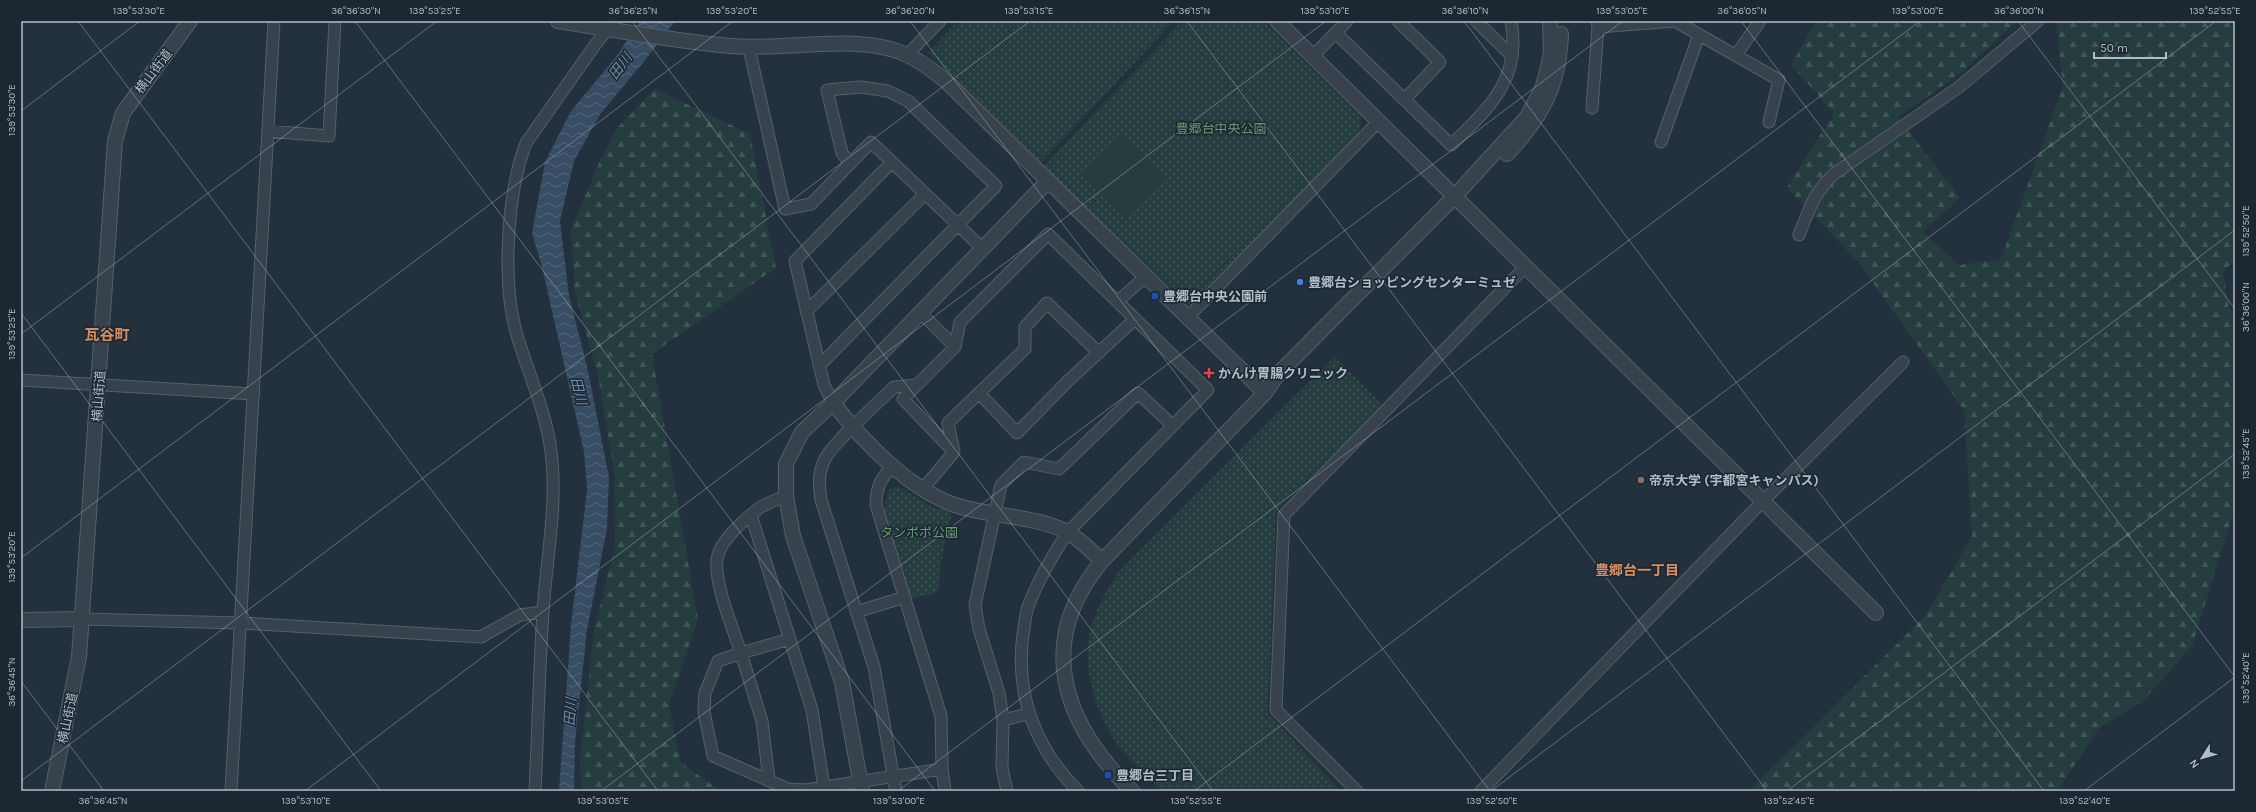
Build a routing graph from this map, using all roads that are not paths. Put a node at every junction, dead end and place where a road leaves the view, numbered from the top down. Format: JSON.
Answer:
{"nodes":[{"id":1,"x":190,"y":21,"type":"edge"},
{"id":2,"x":274,"y":21,"type":"edge"},
{"id":3,"x":335,"y":21,"type":"edge"},
{"id":4,"x":558,"y":21,"type":"edge"},
{"id":5,"x":940,"y":21,"type":"edge"},
{"id":6,"x":1277,"y":21,"type":"edge"},
{"id":7,"x":1347,"y":21,"type":"edge"},
{"id":8,"x":1398,"y":21,"type":"edge"},
{"id":9,"x":1476,"y":21,"type":"edge"},
{"id":10,"x":1511,"y":21,"type":"edge"},
{"id":11,"x":1550,"y":21,"type":"edge"},
{"id":12,"x":1560,"y":21,"type":"edge"},
{"id":13,"x":1760,"y":21,"type":"edge"},
{"id":14,"x":2038,"y":21,"type":"edge"},
{"id":15,"x":1652,"y":22,"type":"edge"},
{"id":16,"x":1598,"y":24,"type":"edge"},
{"id":17,"x":611,"y":27,"type":"edge"},
{"id":18,"x":1336,"y":33,"type":"junction"},
{"id":19,"x":1699,"y":35,"type":"junction"},
{"id":20,"x":749,"y":48,"type":"junction"},
{"id":21,"x":907,"y":55,"type":"junction"},
{"id":22,"x":1736,"y":55,"type":"junction"},
{"id":23,"x":1313,"y":56,"type":"junction"},
{"id":24,"x":1512,"y":56,"type":"junction"},
{"id":25,"x":1405,"y":99,"type":"junction"},
{"id":26,"x":1592,"y":108,"type":"dead end"},
{"id":27,"x":1379,"y":121,"type":"junction"},
{"id":28,"x":1769,"y":122,"type":"dead end"},
{"id":29,"x":268,"y":131,"type":"junction"},
{"id":30,"x":1661,"y":142,"type":"dead end"},
{"id":31,"x":892,"y":162,"type":"junction"},
{"id":32,"x":850,"y":163,"type":"junction"},
{"id":33,"x":1047,"y":182,"type":"junction"},
{"id":34,"x":925,"y":194,"type":"junction"},
{"id":35,"x":1458,"y":199,"type":"junction"},
{"id":36,"x":959,"y":225,"type":"junction"},
{"id":37,"x":1799,"y":235,"type":"dead end"},
{"id":38,"x":982,"y":248,"type":"junction"},
{"id":39,"x":1526,"y":266,"type":"junction"},
{"id":40,"x":1145,"y":277,"type":"junction"},
{"id":41,"x":1118,"y":301,"type":"junction"},
{"id":42,"x":806,"y":312,"type":"junction"},
{"id":43,"x":920,"y":312,"type":"junction"},
{"id":44,"x":1187,"y":318,"type":"junction"},
{"id":45,"x":1135,"y":319,"type":"junction"},
{"id":46,"x":955,"y":347,"type":"junction"},
{"id":47,"x":1099,"y":353,"type":"junction"},
{"id":48,"x":1903,"y":362,"type":"dead end"},
{"id":49,"x":819,"y":366,"type":"junction"},
{"id":50,"x":21,"y":380,"type":"edge"},
{"id":51,"x":917,"y":385,"type":"junction"},
{"id":52,"x":98,"y":386,"type":"junction"},
{"id":53,"x":978,"y":393,"type":"junction"},
{"id":54,"x":1265,"y":393,"type":"junction"},
{"id":55,"x":254,"y":394,"type":"junction"},
{"id":56,"x":833,"y":403,"type":"junction"},
{"id":57,"x":1172,"y":425,"type":"junction"},
{"id":58,"x":854,"y":427,"type":"junction"},
{"id":59,"x":954,"y":452,"type":"junction"},
{"id":60,"x":892,"y":466,"type":"junction"},
{"id":61,"x":922,"y":490,"type":"junction"},
{"id":62,"x":786,"y":496,"type":"junction"},
{"id":63,"x":1762,"y":501,"type":"junction"},
{"id":64,"x":751,"y":515,"type":"junction"},
{"id":65,"x":995,"y":515,"type":"junction"},
{"id":66,"x":1068,"y":532,"type":"junction"},
{"id":67,"x":1102,"y":561,"type":"junction"},
{"id":68,"x":905,"y":597,"type":"junction"},
{"id":69,"x":543,"y":612,"type":"junction"},
{"id":70,"x":856,"y":612,"type":"junction"},
{"id":71,"x":1876,"y":613,"type":"dead end"},
{"id":72,"x":82,"y":619,"type":"junction"},
{"id":73,"x":21,"y":620,"type":"edge"},
{"id":74,"x":241,"y":623,"type":"junction"},
{"id":75,"x":790,"y":639,"type":"junction"},
{"id":76,"x":741,"y":653,"type":"junction"},
{"id":77,"x":1028,"y":714,"type":"junction"},
{"id":78,"x":1002,"y":720,"type":"junction"},
{"id":79,"x":942,"y":769,"type":"junction"},
{"id":80,"x":894,"y":776,"type":"junction"},
{"id":81,"x":769,"y":780,"type":"junction"},
{"id":82,"x":861,"y":786,"type":"edge"},
{"id":83,"x":824,"y":787,"type":"junction"},
{"id":84,"x":52,"y":791,"type":"edge"},
{"id":85,"x":231,"y":791,"type":"edge"},
{"id":86,"x":536,"y":791,"type":"edge"},
{"id":87,"x":896,"y":791,"type":"edge"},
{"id":88,"x":945,"y":791,"type":"edge"},
{"id":89,"x":1007,"y":791,"type":"edge"},
{"id":90,"x":1078,"y":791,"type":"edge"},
{"id":91,"x":1132,"y":791,"type":"edge"},
{"id":92,"x":1357,"y":791,"type":"edge"},
{"id":93,"x":1481,"y":791,"type":"edge"}],
"edges":[{"from":1,"to":52,"type":"street","name":"横山街道"},
{"from":2,"to":29,"type":"street"},
{"from":3,"to":29,"type":"street"},
{"from":4,"to":17,"type":"street"},
{"from":5,"to":21,"type":"street"},
{"from":6,"to":23,"type":"street"},
{"from":7,"to":18,"type":"street"},
{"from":8,"to":25,"type":"street"},
{"from":9,"to":24,"type":"street"},
{"from":10,"to":24,"type":"street"},
{"from":11,"to":35,"type":"street"},
{"from":12,"to":35,"type":"street"},
{"from":13,"to":22,"type":"street"},
{"from":14,"to":37,"type":"street"},
{"from":15,"to":16,"type":"street"},
{"from":15,"to":19,"type":"street"},
{"from":16,"to":26,"type":"street"},
{"from":17,"to":20,"type":"street"},
{"from":17,"to":69,"type":"street"},
{"from":18,"to":23,"type":"street"},
{"from":18,"to":25,"type":"street"},
{"from":19,"to":22,"type":"street"},
{"from":19,"to":30,"type":"street"},
{"from":20,"to":21,"type":"street"},
{"from":20,"to":32,"type":"street"},
{"from":21,"to":33,"type":"street"},
{"from":22,"to":28,"type":"street"},
{"from":23,"to":27,"type":"street"},
{"from":24,"to":25,"type":"street"},
{"from":27,"to":35,"type":"street"},
{"from":27,"to":44,"type":"street"},
{"from":29,"to":55,"type":"street"},
{"from":31,"to":32,"type":"street"},
{"from":31,"to":34,"type":"street"},
{"from":31,"to":42,"type":"street"},
{"from":32,"to":36,"type":"street"},
{"from":33,"to":38,"type":"street"},
{"from":33,"to":40,"type":"street"},
{"from":34,"to":36,"type":"street"},
{"from":34,"to":42,"type":"street"},
{"from":35,"to":39,"type":"street"},
{"from":35,"to":54,"type":"street"},
{"from":36,"to":38,"type":"street"},
{"from":36,"to":49,"type":"street"},
{"from":38,"to":43,"type":"street"},
{"from":39,"to":63,"type":"street"},
{"from":39,"to":92,"type":"street"},
{"from":40,"to":41,"type":"street"},
{"from":40,"to":44,"type":"street"},
{"from":41,"to":45,"type":"street"},
{"from":41,"to":46,"type":"street"},
{"from":42,"to":49,"type":"street"},
{"from":43,"to":46,"type":"street"},
{"from":43,"to":56,"type":"street"},
{"from":44,"to":54,"type":"street"},
{"from":45,"to":47,"type":"street"},
{"from":45,"to":57,"type":"street"},
{"from":46,"to":51,"type":"street"},
{"from":47,"to":53,"type":"street"},
{"from":47,"to":53,"type":"street"},
{"from":48,"to":63,"type":"street"},
{"from":49,"to":56,"type":"street"},
{"from":50,"to":52,"type":"street"},
{"from":51,"to":58,"type":"street"},
{"from":51,"to":59,"type":"street"},
{"from":52,"to":55,"type":"street"},
{"from":52,"to":72,"type":"street","name":"横山街道"},
{"from":53,"to":59,"type":"street"},
{"from":54,"to":67,"type":"street"},
{"from":55,"to":74,"type":"street"},
{"from":56,"to":58,"type":"street"},
{"from":56,"to":62,"type":"street"},
{"from":57,"to":65,"type":"street"},
{"from":57,"to":66,"type":"street"},
{"from":58,"to":60,"type":"street"},
{"from":58,"to":70,"type":"street"},
{"from":59,"to":61,"type":"street"},
{"from":60,"to":61,"type":"street"},
{"from":60,"to":68,"type":"street"},
{"from":61,"to":65,"type":"street"},
{"from":62,"to":64,"type":"street"},
{"from":62,"to":82,"type":"street"},
{"from":63,"to":71,"type":"street"},
{"from":63,"to":93,"type":"street"},
{"from":64,"to":75,"type":"street"},
{"from":64,"to":76,"type":"street"},
{"from":65,"to":66,"type":"street"},
{"from":65,"to":78,"type":"street"},
{"from":66,"to":67,"type":"street"},
{"from":66,"to":77,"type":"street"},
{"from":67,"to":91,"type":"street"},
{"from":68,"to":70,"type":"street"},
{"from":68,"to":79,"type":"street"},
{"from":69,"to":74,"type":"street"},
{"from":69,"to":86,"type":"street"},
{"from":70,"to":80,"type":"street"},
{"from":72,"to":73,"type":"street"},
{"from":72,"to":74,"type":"street"},
{"from":72,"to":84,"type":"street","name":"横山街道"},
{"from":74,"to":85,"type":"street"},
{"from":75,"to":76,"type":"street"},
{"from":75,"to":83,"type":"street"},
{"from":76,"to":81,"type":"street"},
{"from":76,"to":81,"type":"street"},
{"from":77,"to":78,"type":"street"},
{"from":77,"to":90,"type":"street"},
{"from":78,"to":89,"type":"street"},
{"from":79,"to":80,"type":"street"},
{"from":79,"to":88,"type":"street"},
{"from":80,"to":82,"type":"street"},
{"from":80,"to":87,"type":"street"},
{"from":81,"to":83,"type":"street"},
{"from":82,"to":83,"type":"street"}]}
